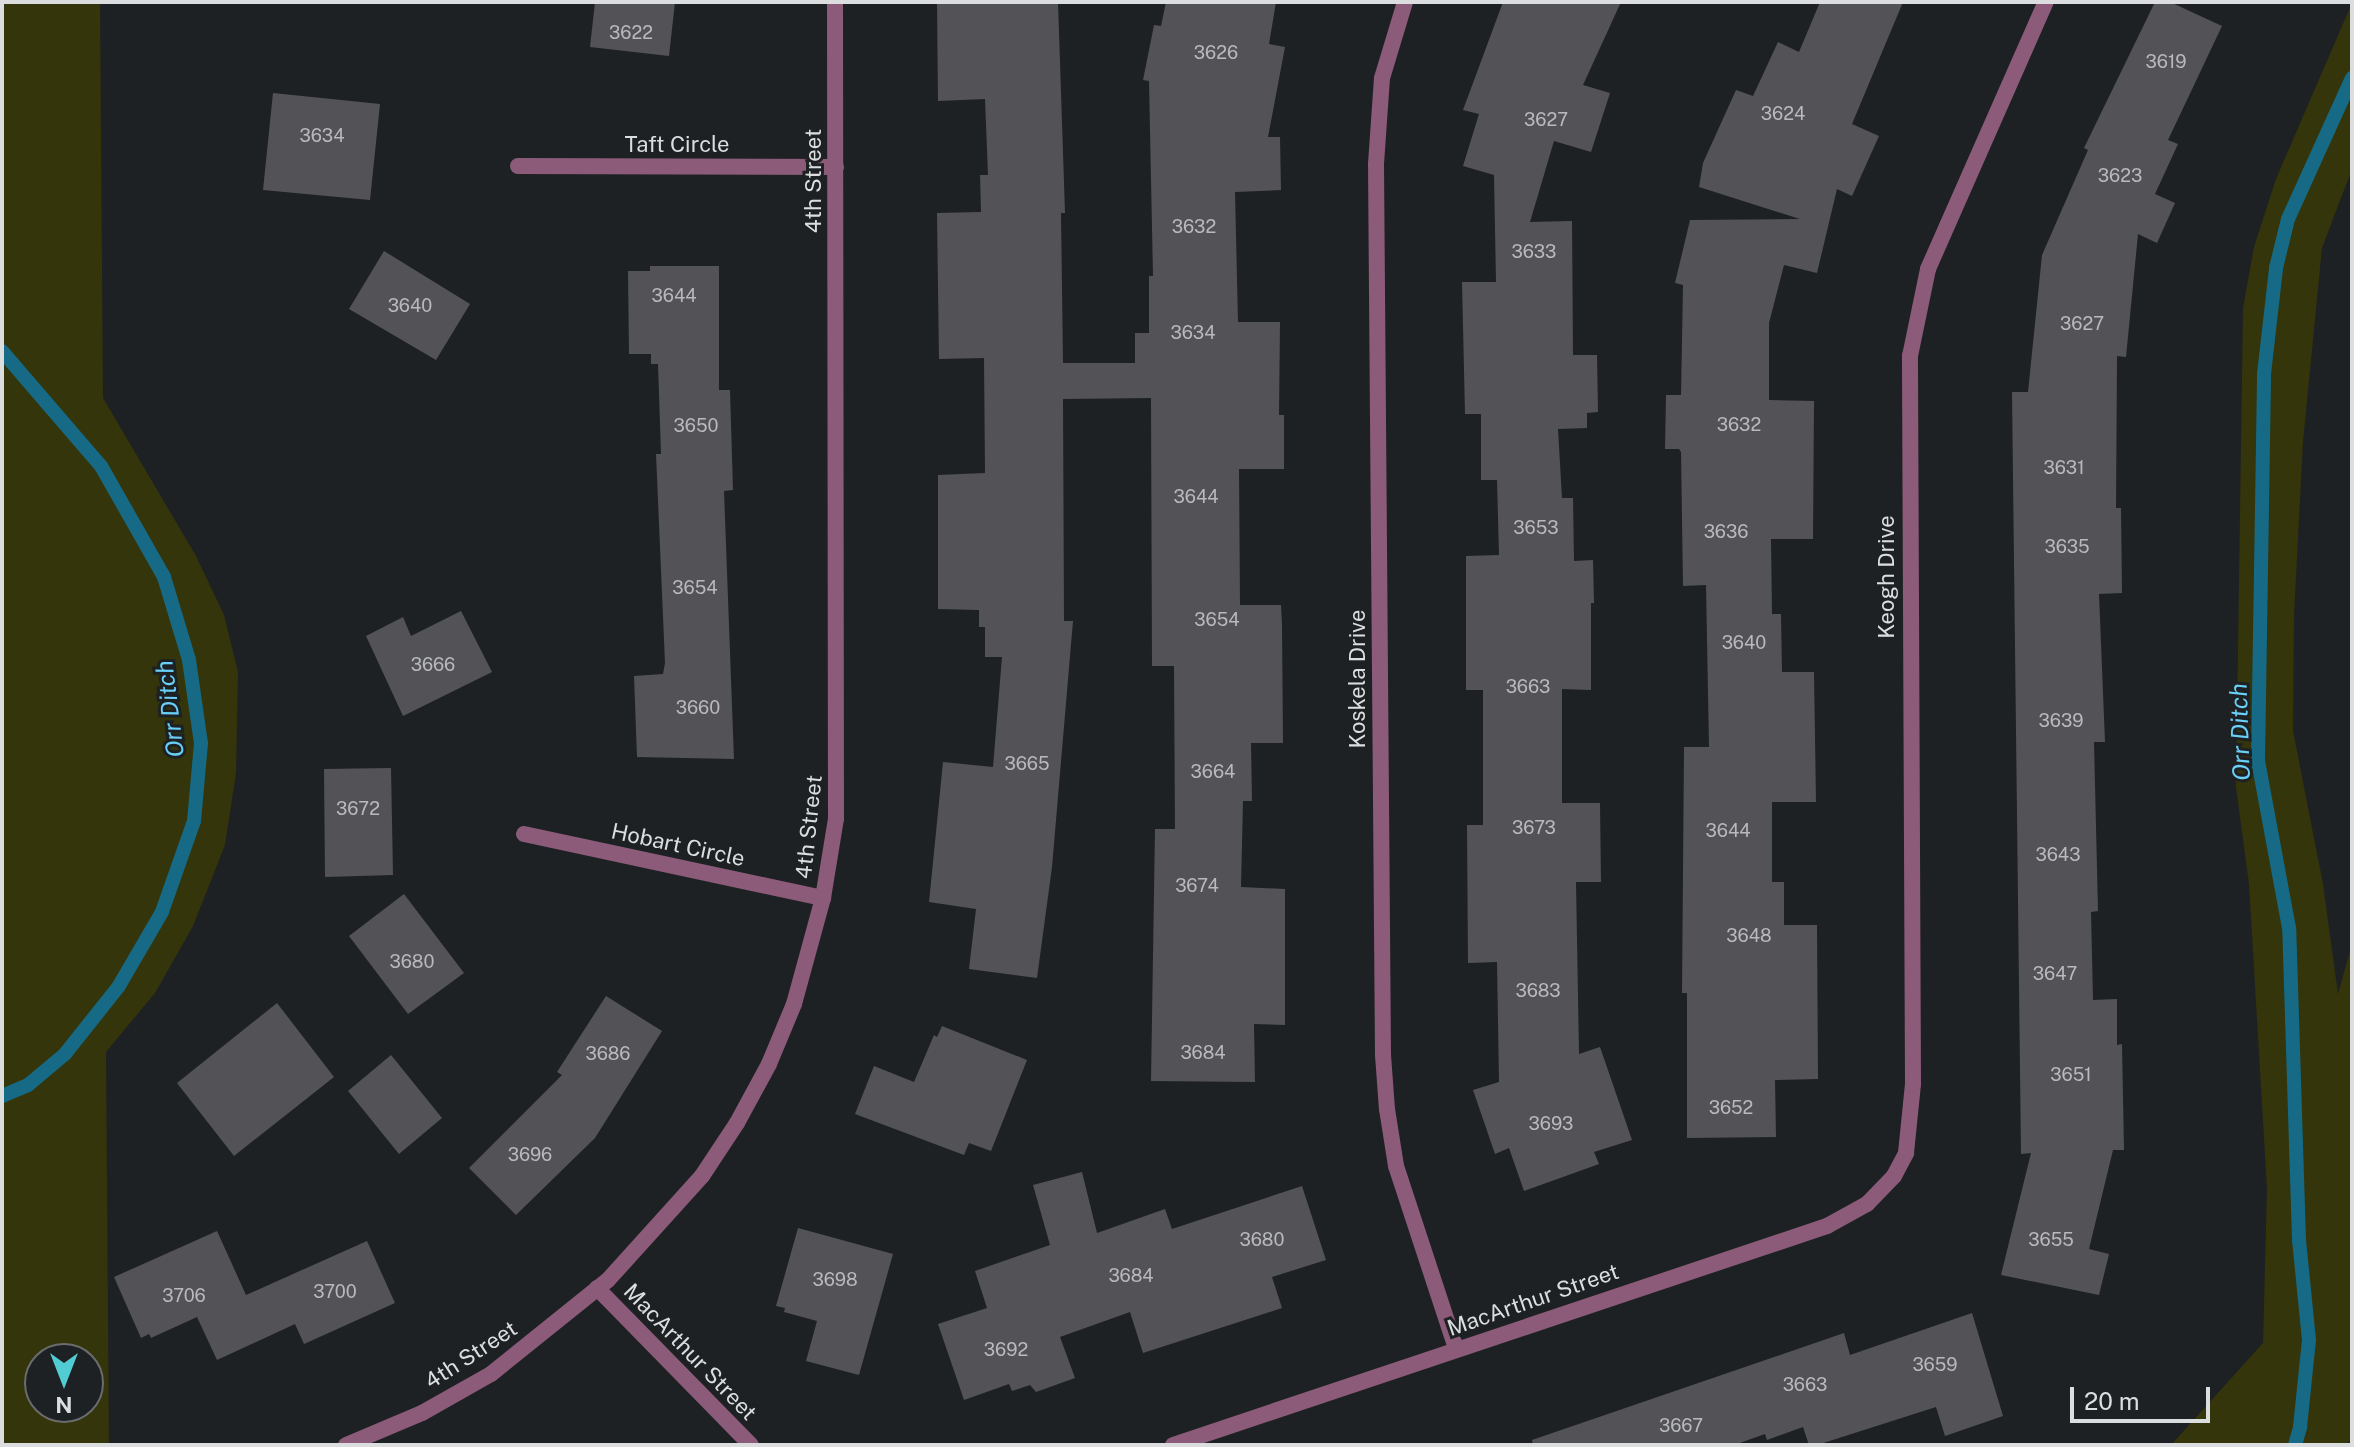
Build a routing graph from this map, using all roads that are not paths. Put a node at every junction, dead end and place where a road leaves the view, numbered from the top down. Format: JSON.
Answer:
{"nodes":[{"id":1,"x":835,"y":2,"type":"edge"},
{"id":2,"x":1405,"y":2,"type":"edge"},
{"id":3,"x":2046,"y":2,"type":"edge"},
{"id":4,"x":518,"y":166,"type":"dead end"},
{"id":5,"x":836,"y":167,"type":"junction"},
{"id":6,"x":524,"y":834,"type":"dead end"},
{"id":7,"x":823,"y":898,"type":"junction"},
{"id":8,"x":1894,"y":1176,"type":"joint"},
{"id":9,"x":597,"y":1288,"type":"junction"},
{"id":10,"x":1456,"y":1349,"type":"junction"},
{"id":11,"x":346,"y":1445,"type":"edge"},
{"id":12,"x":751,"y":1445,"type":"edge"},
{"id":13,"x":1173,"y":1445,"type":"edge"}],
"edges":[{"from":1,"to":5,"type":"street","name":"4th Street"},
{"from":2,"to":10,"type":"street","name":"Koskela Drive"},
{"from":3,"to":8,"type":"street","name":"Keogh Drive"},
{"from":4,"to":5,"type":"street","name":"Taft Circle"},
{"from":5,"to":7,"type":"street","name":"4th Street"},
{"from":6,"to":7,"type":"street","name":"Hobart Circle"},
{"from":7,"to":9,"type":"street","name":"4th Street"},
{"from":8,"to":10,"type":"street","name":"MacArthur Street"},
{"from":9,"to":11,"type":"street","name":"4th Street"},
{"from":9,"to":12,"type":"street","name":"MacArthur Street"},
{"from":10,"to":13,"type":"street","name":"MacArthur Street"}]}
